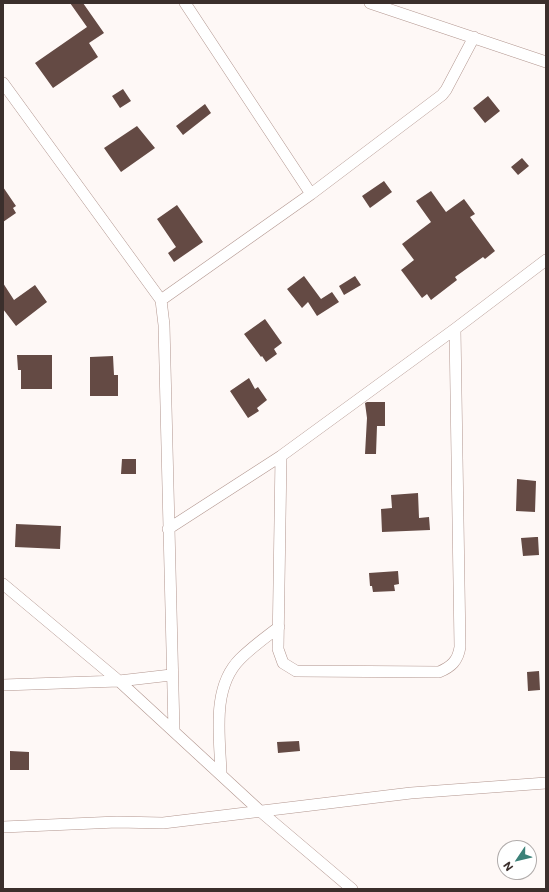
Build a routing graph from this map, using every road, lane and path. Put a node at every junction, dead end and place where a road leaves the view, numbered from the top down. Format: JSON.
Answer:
{"nodes":[{"id":1,"x":185,"y":3,"type":"edge"},
{"id":2,"x":370,"y":3,"type":"edge"},
{"id":3,"x":474,"y":37,"type":"junction"},
{"id":4,"x":546,"y":62,"type":"edge"},
{"id":5,"x":3,"y":83,"type":"edge"},
{"id":6,"x":311,"y":194,"type":"junction"},
{"id":7,"x":546,"y":260,"type":"edge"},
{"id":8,"x":161,"y":300,"type":"junction"},
{"id":9,"x":455,"y":329,"type":"junction"},
{"id":10,"x":281,"y":456,"type":"junction"},
{"id":11,"x":168,"y":529,"type":"junction"},
{"id":12,"x":3,"y":584,"type":"edge"},
{"id":13,"x":279,"y":627,"type":"junction"},
{"id":14,"x":171,"y":675,"type":"junction"},
{"id":15,"x":119,"y":681,"type":"junction"},
{"id":16,"x":3,"y":685,"type":"edge"},
{"id":17,"x":174,"y":731,"type":"junction"},
{"id":18,"x":221,"y":774,"type":"junction"},
{"id":19,"x":546,"y":783,"type":"edge"},
{"id":20,"x":260,"y":811,"type":"junction"},
{"id":21,"x":3,"y":827,"type":"edge"},
{"id":22,"x":352,"y":889,"type":"edge"}],
"edges":[{"from":1,"to":6,"type":"street"},
{"from":2,"to":3,"type":"street"},
{"from":3,"to":4,"type":"street"},
{"from":3,"to":6,"type":"street"},
{"from":5,"to":8,"type":"street"},
{"from":6,"to":8,"type":"street"},
{"from":7,"to":9,"type":"street"},
{"from":8,"to":11,"type":"street"},
{"from":9,"to":10,"type":"street"},
{"from":9,"to":13,"type":"street"},
{"from":10,"to":11,"type":"street"},
{"from":10,"to":13,"type":"street"},
{"from":11,"to":14,"type":"street"},
{"from":12,"to":15,"type":"street"},
{"from":13,"to":18,"type":"street"},
{"from":14,"to":15,"type":"street"},
{"from":14,"to":17,"type":"street"},
{"from":15,"to":16,"type":"street"},
{"from":15,"to":17,"type":"street"},
{"from":17,"to":18,"type":"street"},
{"from":18,"to":20,"type":"street"},
{"from":19,"to":20,"type":"street"},
{"from":20,"to":21,"type":"street"},
{"from":20,"to":22,"type":"street"}]}
